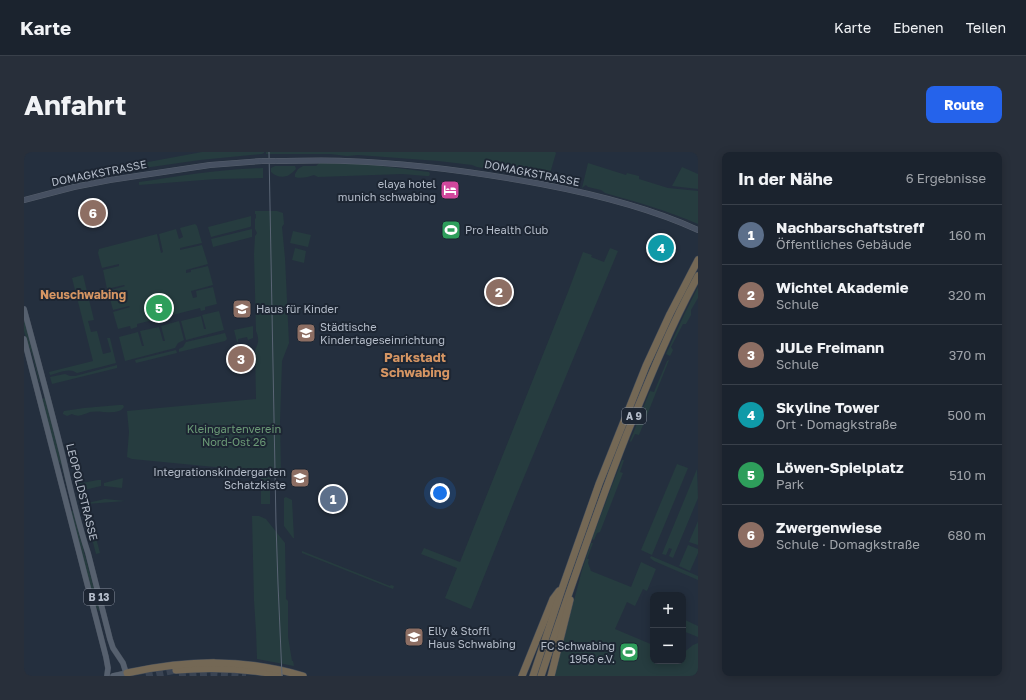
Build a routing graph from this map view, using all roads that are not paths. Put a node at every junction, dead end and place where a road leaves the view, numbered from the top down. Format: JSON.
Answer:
{"nodes":[{"id":1,"x":24,"y":200,"type":"edge"},
{"id":2,"x":698,"y":230,"type":"edge"},
{"id":3,"x":698,"y":260,"type":"edge"},
{"id":4,"x":698,"y":276,"type":"edge"},
{"id":5,"x":24,"y":309,"type":"edge"},
{"id":6,"x":24,"y":339,"type":"edge"},
{"id":7,"x":563,"y":586,"type":"junction"},
{"id":8,"x":570,"y":590,"type":"junction"},
{"id":9,"x":158,"y":667,"type":"junction"},
{"id":10,"x":176,"y":670,"type":"tunnel mouth"},
{"id":11,"x":127,"y":675,"type":"edge"},
{"id":12,"x":107,"y":676,"type":"edge"},
{"id":13,"x":114,"y":676,"type":"edge"},
{"id":14,"x":154,"y":676,"type":"edge"},
{"id":15,"x":285,"y":676,"type":"edge"},
{"id":16,"x":303,"y":676,"type":"edge"},
{"id":17,"x":522,"y":676,"type":"edge"},
{"id":18,"x":533,"y":676,"type":"edge"},
{"id":19,"x":541,"y":676,"type":"edge"},
{"id":20,"x":551,"y":676,"type":"edge"}],
"edges":[{"from":1,"to":2,"type":"street","name":"DOMAGKSTRASSE","bridge":true},
{"from":3,"to":7,"type":"highway","number":"A 9"},
{"from":4,"to":8,"type":"highway","number":"A 9"},
{"from":5,"to":11,"type":"main road","name":"LEOPOLDSTRASSE","number":"B 13"},
{"from":6,"to":12,"type":"main road","name":"LEOPOLDSTRASSE","number":"B 13"},
{"from":7,"to":17,"type":"highway","number":"A 9"},
{"from":7,"to":18,"type":"highway"},
{"from":8,"to":19,"type":"highway","number":"A 9"},
{"from":8,"to":20,"type":"highway"},
{"from":9,"to":11,"type":"highway"},
{"from":9,"to":14,"type":"highway"},
{"from":9,"to":16,"type":"highway"},
{"from":10,"to":15,"type":"highway"},
{"from":11,"to":13,"type":"main road"}]}
